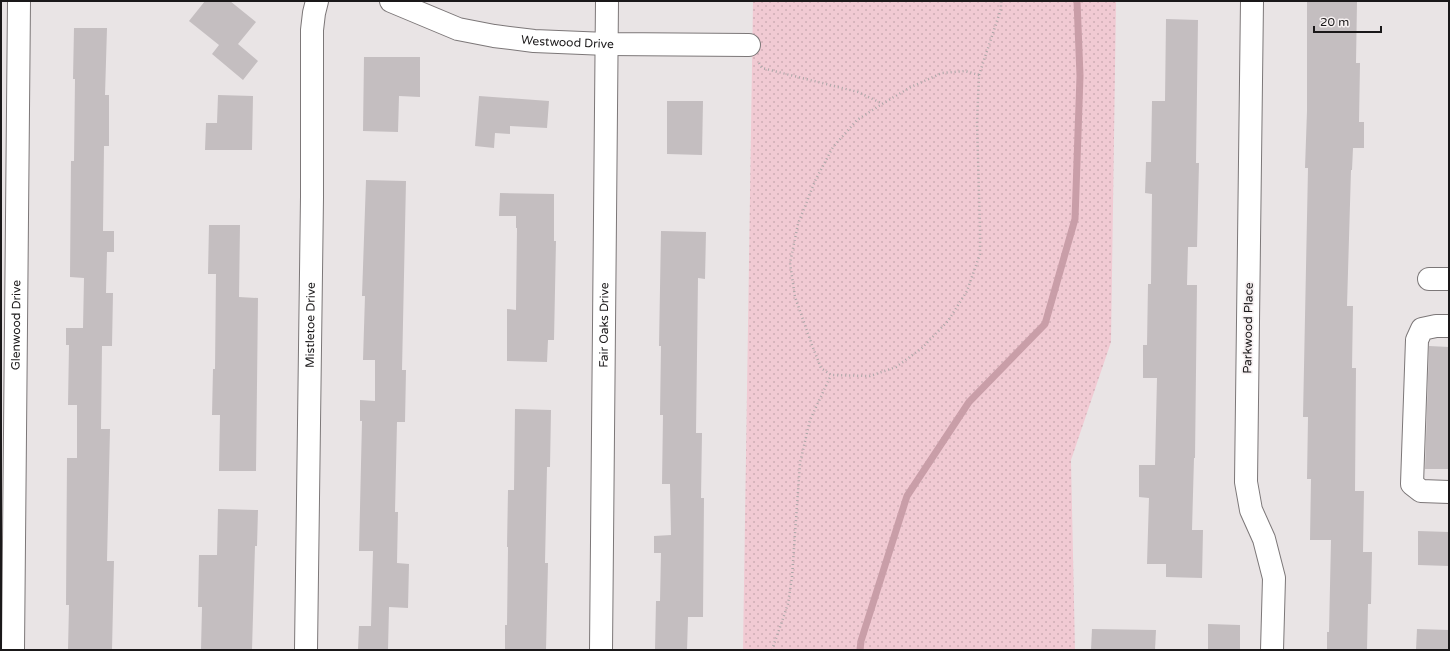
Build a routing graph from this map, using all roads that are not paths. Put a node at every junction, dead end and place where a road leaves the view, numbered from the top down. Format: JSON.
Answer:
{"nodes":[{"id":1,"x":19,"y":1,"type":"edge"},
{"id":2,"x":318,"y":1,"type":"edge"},
{"id":3,"x":391,"y":1,"type":"edge"},
{"id":4,"x":607,"y":1,"type":"edge"},
{"id":5,"x":1252,"y":1,"type":"edge"},
{"id":6,"x":607,"y":44,"type":"junction"},
{"id":7,"x":749,"y":45,"type":"road end"},
{"id":8,"x":1449,"y":326,"type":"edge"},
{"id":9,"x":1449,"y":492,"type":"edge"},
{"id":10,"x":13,"y":650,"type":"edge"},
{"id":11,"x":306,"y":650,"type":"edge"},
{"id":12,"x":601,"y":650,"type":"edge"},
{"id":13,"x":1272,"y":650,"type":"edge"}],
"edges":[{"from":1,"to":10,"type":"street","name":"Glenwood Drive"},
{"from":2,"to":11,"type":"street","name":"Mistletoe Drive"},
{"from":3,"to":6,"type":"street","name":"Westwood Drive"},
{"from":4,"to":6,"type":"street","name":"Fair Oaks Drive"},
{"from":5,"to":13,"type":"street","name":"Parkwood Place"},
{"from":6,"to":7,"type":"street","name":"Westwood Drive"},
{"from":6,"to":12,"type":"street","name":"Fair Oaks Drive"},
{"from":8,"to":9,"type":"street"}]}
